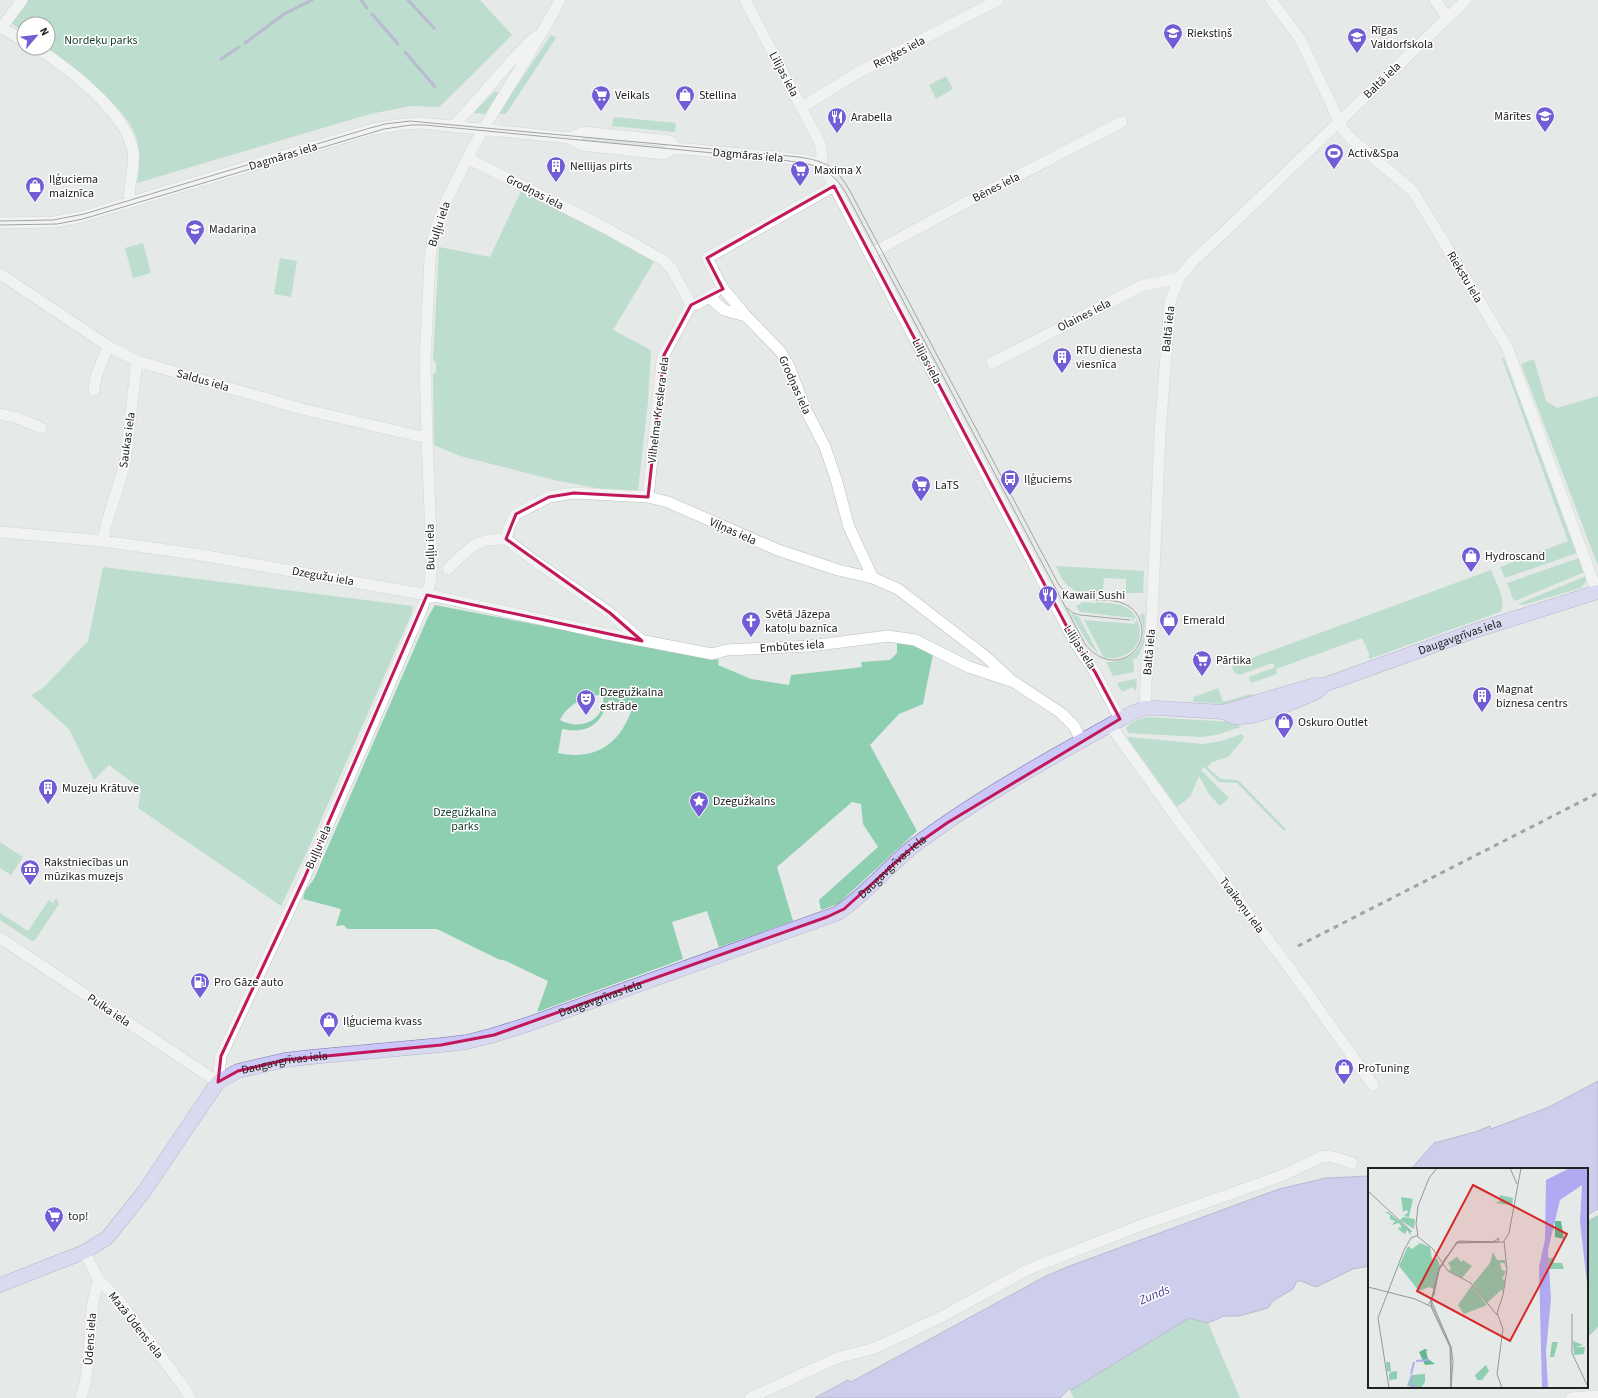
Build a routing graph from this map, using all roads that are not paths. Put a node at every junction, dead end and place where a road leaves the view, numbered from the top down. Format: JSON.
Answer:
{"nodes":[{"id":1,"x":22,"y":0,"type":"edge"},
{"id":2,"x":560,"y":0,"type":"edge"},
{"id":3,"x":745,"y":0,"type":"edge"},
{"id":4,"x":998,"y":0,"type":"edge"},
{"id":5,"x":1271,"y":0,"type":"edge"},
{"id":6,"x":1435,"y":0,"type":"edge"},
{"id":7,"x":1466,"y":0,"type":"edge"},
{"id":8,"x":1447,"y":17,"type":"junction"},
{"id":9,"x":1,"y":27,"type":"edge"},
{"id":10,"x":546,"y":27,"type":"junction"},
{"id":11,"x":16,"y":36,"type":"edge"},
{"id":12,"x":47,"y":56,"type":"edge"},
{"id":13,"x":802,"y":107,"type":"junction"},
{"id":14,"x":1122,"y":122,"type":"dead end"},
{"id":15,"x":1340,"y":122,"type":"junction"},
{"id":16,"x":453,"y":126,"type":"junction"},
{"id":17,"x":483,"y":129,"type":"junction"},
{"id":18,"x":467,"y":158,"type":"junction"},
{"id":19,"x":821,"y":164,"type":"junction"},
{"id":20,"x":834,"y":186,"type":"junction"},
{"id":21,"x":130,"y":202,"type":"junction"},
{"id":22,"x":0,"y":223,"type":"edge"},
{"id":23,"x":870,"y":254,"type":"junction"},
{"id":24,"x":0,"y":274,"type":"edge"},
{"id":25,"x":1179,"y":278,"type":"junction"},
{"id":26,"x":722,"y":287,"type":"junction"},
{"id":27,"x":709,"y":297,"type":"junction"},
{"id":28,"x":690,"y":305,"type":"junction"},
{"id":29,"x":746,"y":316,"type":"junction"},
{"id":30,"x":108,"y":346,"type":"junction"},
{"id":31,"x":137,"y":361,"type":"junction"},
{"id":32,"x":992,"y":363,"type":"dead end"},
{"id":33,"x":94,"y":390,"type":"dead end"},
{"id":34,"x":0,"y":414,"type":"edge"},
{"id":35,"x":41,"y":428,"type":"dead end"},
{"id":36,"x":427,"y":438,"type":"junction"},
{"id":37,"x":648,"y":497,"type":"junction"},
{"id":38,"x":0,"y":532,"type":"edge"},
{"id":39,"x":506,"y":538,"type":"junction"},
{"id":40,"x":103,"y":541,"type":"junction"},
{"id":41,"x":448,"y":569,"type":"dead end"},
{"id":42,"x":873,"y":578,"type":"junction"},
{"id":43,"x":1597,"y":592,"type":"edge"},
{"id":44,"x":427,"y":594,"type":"junction"},
{"id":45,"x":643,"y":641,"type":"junction"},
{"id":46,"x":1014,"y":682,"type":"junction"},
{"id":47,"x":1145,"y":708,"type":"junction"},
{"id":48,"x":1115,"y":722,"type":"junction"},
{"id":49,"x":1081,"y":740,"type":"junction"},
{"id":50,"x":0,"y":938,"type":"edge"},
{"id":51,"x":218,"y":1082,"type":"junction"},
{"id":52,"x":1373,"y":1085,"type":"dead end"},
{"id":53,"x":1352,"y":1163,"type":"dead end"},
{"id":54,"x":84,"y":1252,"type":"junction"},
{"id":55,"x":99,"y":1280,"type":"junction"},
{"id":56,"x":0,"y":1285,"type":"edge"},
{"id":57,"x":1598,"y":1396,"type":"edge"},
{"id":58,"x":81,"y":1398,"type":"edge"},
{"id":59,"x":190,"y":1398,"type":"edge"},
{"id":60,"x":750,"y":1398,"type":"edge"},
{"id":61,"x":1571,"y":1398,"type":"edge"}],
"edges":[{"from":1,"to":9,"type":"street"},
{"from":2,"to":10,"type":"street","name":"Buļļu iela"},
{"from":3,"to":13,"type":"street","name":"Lilijas iela"},
{"from":4,"to":13,"type":"street","name":"Reņģes iela"},
{"from":5,"to":15,"type":"street","name":"Riekstu iela"},
{"from":6,"to":8,"type":"street"},
{"from":7,"to":8,"type":"street","name":"Baltā iela"},
{"from":8,"to":15,"type":"street","name":"Baltā iela"},
{"from":9,"to":11,"type":"street"},
{"from":10,"to":16,"type":"street"},
{"from":10,"to":17,"type":"street","name":"Buļļu iela"},
{"from":12,"to":21,"type":"street"},
{"from":13,"to":19,"type":"street","name":"Lilijas iela"},
{"from":14,"to":23,"type":"street","name":"Bēnes iela"},
{"from":15,"to":25,"type":"street","name":"Baltā iela"},
{"from":15,"to":43,"type":"street","name":"Riekstu iela"},
{"from":16,"to":17,"type":"street","name":"Dagmāras iela"},
{"from":16,"to":21,"type":"street","name":"Dagmāras iela"},
{"from":17,"to":18,"type":"street","name":"Buļļu iela"},
{"from":17,"to":19,"type":"street","name":"Dagmāras iela"},
{"from":18,"to":28,"type":"street","name":"Grodņas iela"},
{"from":18,"to":36,"type":"street","name":"Buļļu iela"},
{"from":19,"to":20,"type":"street","name":"Lilijas iela"},
{"from":20,"to":23,"type":"street","name":"Lilijas iela"},
{"from":20,"to":26,"type":"street","name":"Grodņas iela"},
{"from":21,"to":22,"type":"street","name":"Dagmāras iela"},
{"from":23,"to":48,"type":"street","name":"Lilijas iela"},
{"from":24,"to":30,"type":"street","name":"Saldus iela"},
{"from":25,"to":32,"type":"street","name":"Olaines iela"},
{"from":25,"to":47,"type":"street","name":"Baltā iela"},
{"from":26,"to":27,"type":"street"},
{"from":26,"to":29,"type":"street","name":"Grodņas iela"},
{"from":27,"to":28,"type":"street"},
{"from":27,"to":29,"type":"street"},
{"from":28,"to":37,"type":"street","name":"Vilhelma Kreslera iela"},
{"from":29,"to":42,"type":"street","name":"Grodņas iela"},
{"from":30,"to":31,"type":"street","name":"Saldus iela"},
{"from":30,"to":33,"type":"street"},
{"from":31,"to":36,"type":"street","name":"Saldus iela"},
{"from":31,"to":40,"type":"street","name":"Saukas iela"},
{"from":34,"to":35,"type":"street"},
{"from":36,"to":44,"type":"street","name":"Buļļu iela"},
{"from":37,"to":39,"type":"street","name":"Viļņas iela"},
{"from":37,"to":42,"type":"street","name":"Viļņas iela"},
{"from":38,"to":40,"type":"street","name":"Dzegužu iela"},
{"from":39,"to":41,"type":"street"},
{"from":39,"to":45,"type":"street","name":"Embūtes iela"},
{"from":40,"to":44,"type":"street","name":"Dzegužu iela"},
{"from":42,"to":46,"type":"street","name":"Viļņas iela"},
{"from":43,"to":47,"type":"main road","name":"Daugavgrīvas iela"},
{"from":44,"to":45,"type":"street","name":"Dzegužu iela"},
{"from":44,"to":51,"type":"street","name":"Buļļu iela"},
{"from":45,"to":46,"type":"street","name":"Embūtes iela"},
{"from":46,"to":49,"type":"street","name":"Embūtes iela"},
{"from":47,"to":48,"type":"main road","name":"Daugavgrīvas iela"},
{"from":48,"to":49,"type":"main road","name":"Daugavgrīvas iela"},
{"from":48,"to":52,"type":"street","name":"Tvaikoņu iela"},
{"from":49,"to":51,"type":"main road","name":"Daugavgrīvas iela"},
{"from":50,"to":51,"type":"street","name":"Pulka iela"},
{"from":51,"to":54,"type":"main road","name":"Daugavgrīvas iela"},
{"from":53,"to":60,"type":"street"},
{"from":54,"to":55,"type":"street","name":"Mazā Ūdens iela"},
{"from":54,"to":56,"type":"main road","name":"Daugavgrīvas iela"},
{"from":55,"to":58,"type":"street","name":"Ūdens iela"},
{"from":55,"to":59,"type":"street","name":"Mazā Ūdens iela"},
{"from":57,"to":61,"type":"street"}]}
